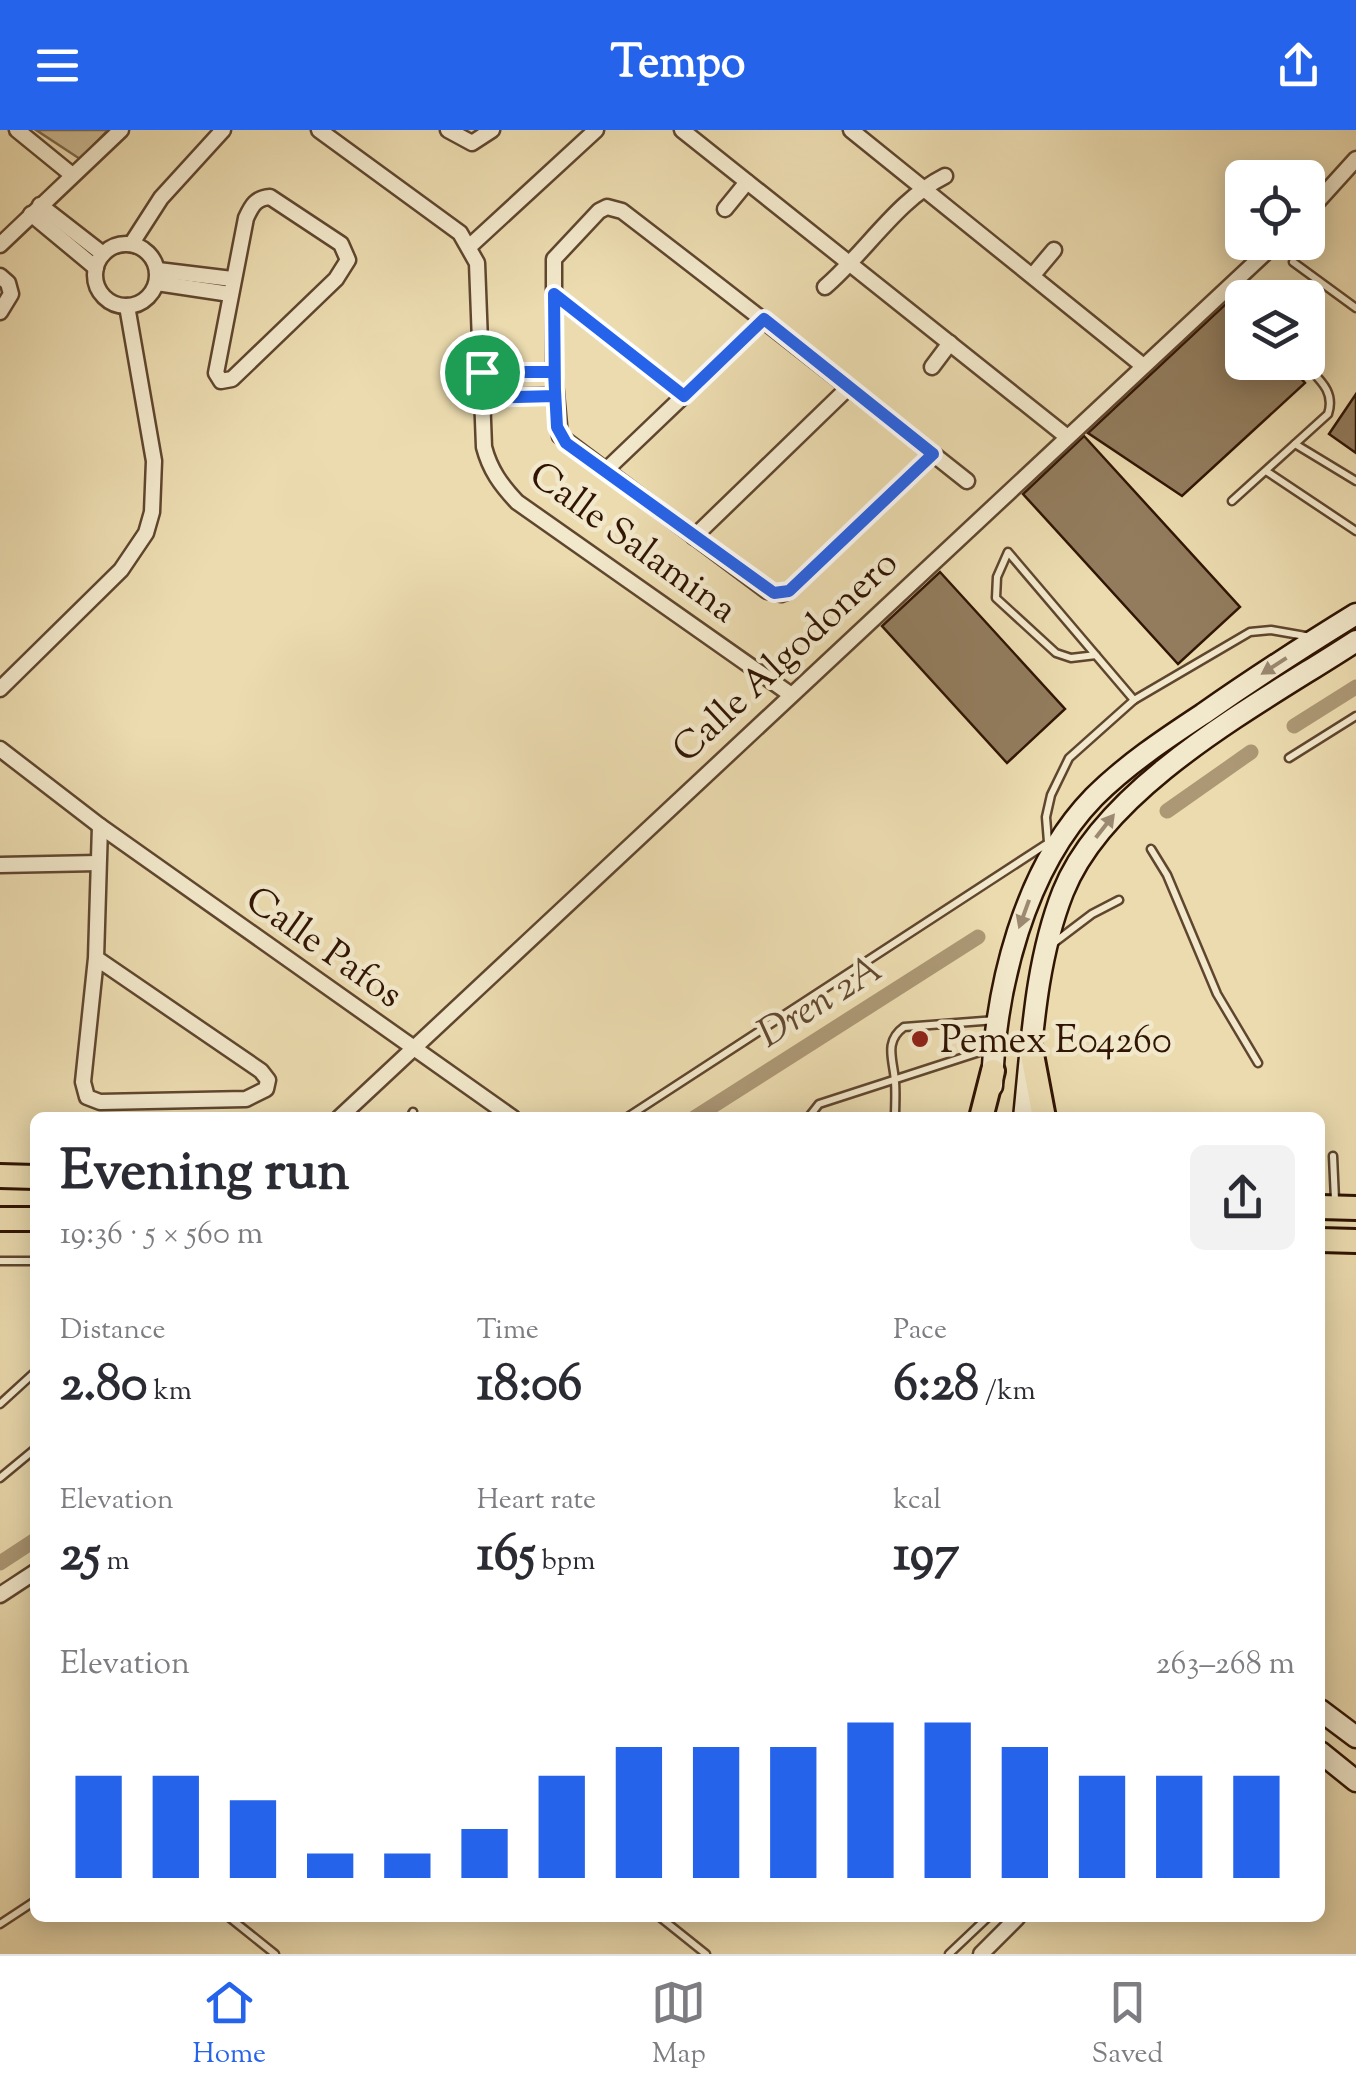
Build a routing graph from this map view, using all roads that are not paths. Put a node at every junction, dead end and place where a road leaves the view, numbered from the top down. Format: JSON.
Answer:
{"nodes":[{"id":1,"x":17,"y":130,"type":"edge"},
{"id":2,"x":122,"y":130,"type":"edge"},
{"id":3,"x":223,"y":130,"type":"edge"},
{"id":4,"x":319,"y":130,"type":"edge"},
{"id":5,"x":448,"y":130,"type":"edge"},
{"id":6,"x":492,"y":130,"type":"edge"},
{"id":7,"x":596,"y":130,"type":"edge"},
{"id":8,"x":682,"y":130,"type":"edge"},
{"id":9,"x":851,"y":130,"type":"edge"},
{"id":10,"x":1356,"y":159,"type":"edge"},
{"id":11,"x":71,"y":174,"type":"junction"},
{"id":12,"x":945,"y":176,"type":"dead end"},
{"id":13,"x":747,"y":182,"type":"junction"},
{"id":14,"x":922,"y":187,"type":"junction"},
{"id":15,"x":1325,"y":193,"type":"edge"},
{"id":16,"x":36,"y":209,"type":"junction"},
{"id":17,"x":725,"y":209,"type":"dead end"},
{"id":18,"x":132,"y":243,"type":"junction"},
{"id":19,"x":0,"y":245,"type":"edge"},
{"id":20,"x":470,"y":246,"type":"junction"},
{"id":21,"x":1054,"y":250,"type":"dead end"},
{"id":22,"x":1257,"y":260,"type":"edge"},
{"id":23,"x":99,"y":261,"type":"junction"},
{"id":24,"x":1293,"y":262,"type":"dead end"},
{"id":25,"x":850,"y":265,"type":"junction"},
{"id":26,"x":1034,"y":275,"type":"junction"},
{"id":27,"x":0,"y":276,"type":"edge"},
{"id":28,"x":157,"y":277,"type":"junction"},
{"id":29,"x":231,"y":286,"type":"junction"},
{"id":30,"x":826,"y":287,"type":"dead end"},
{"id":31,"x":554,"y":294,"type":"junction"},
{"id":32,"x":126,"y":306,"type":"junction"},
{"id":33,"x":1356,"y":308,"type":"edge"},
{"id":34,"x":0,"y":312,"type":"edge"},
{"id":35,"x":764,"y":319,"type":"junction"},
{"id":36,"x":950,"y":344,"type":"junction"},
{"id":37,"x":1142,"y":365,"type":"junction"},
{"id":38,"x":932,"y":367,"type":"dead end"},
{"id":39,"x":482,"y":372,"type":"junction"},
{"id":40,"x":554,"y":372,"type":"junction"},
{"id":41,"x":1319,"y":380,"type":"edge"},
{"id":42,"x":849,"y":387,"type":"junction"},
{"id":43,"x":555,"y":396,"type":"junction"},
{"id":44,"x":684,"y":396,"type":"junction"},
{"id":45,"x":483,"y":398,"type":"junction"},
{"id":46,"x":1066,"y":436,"type":"junction"},
{"id":47,"x":1295,"y":444,"type":"junction"},
{"id":48,"x":933,"y":454,"type":"junction"},
{"id":49,"x":1266,"y":470,"type":"junction"},
{"id":50,"x":604,"y":471,"type":"junction"},
{"id":51,"x":1356,"y":480,"type":"edge"},
{"id":52,"x":967,"y":481,"type":"dead end"},
{"id":53,"x":1232,"y":501,"type":"dead end"},
{"id":54,"x":1356,"y":531,"type":"edge"},
{"id":55,"x":694,"y":537,"type":"junction"},
{"id":56,"x":1356,"y":614,"type":"edge"},
{"id":57,"x":1317,"y":638,"type":"junction"},
{"id":58,"x":1350,"y":645,"type":"edge"},
{"id":59,"x":1096,"y":655,"type":"junction"},
{"id":60,"x":0,"y":689,"type":"edge"},
{"id":61,"x":790,"y":694,"type":"junction"},
{"id":62,"x":1134,"y":700,"type":"junction"},
{"id":63,"x":1356,"y":716,"type":"edge"},
{"id":64,"x":0,"y":749,"type":"edge"},
{"id":65,"x":1290,"y":758,"type":"dead end"},
{"id":66,"x":100,"y":826,"type":"junction"},
{"id":67,"x":1151,"y":849,"type":"dead end"},
{"id":68,"x":1049,"y":850,"type":"junction"},
{"id":69,"x":98,"y":863,"type":"junction"},
{"id":70,"x":0,"y":864,"type":"edge"},
{"id":71,"x":1064,"y":890,"type":"junction"},
{"id":72,"x":1119,"y":900,"type":"dead end"},
{"id":73,"x":1046,"y":948,"type":"junction"},
{"id":74,"x":96,"y":958,"type":"junction"},
{"id":75,"x":1000,"y":1020,"type":"junction"},
{"id":76,"x":996,"y":1046,"type":"junction"},
{"id":77,"x":414,"y":1050,"type":"junction"},
{"id":78,"x":1031,"y":1050,"type":"junction"},
{"id":79,"x":1258,"y":1062,"type":"dead end"},
{"id":80,"x":993,"y":1071,"type":"junction"},
{"id":81,"x":895,"y":1079,"type":"junction"},
{"id":82,"x":345,"y":1112,"type":"edge"},
{"id":83,"x":505,"y":1112,"type":"edge"},
{"id":84,"x":635,"y":1112,"type":"edge"},
{"id":85,"x":813,"y":1112,"type":"edge"},
{"id":86,"x":895,"y":1112,"type":"edge"},
{"id":87,"x":983,"y":1112,"type":"edge"},
{"id":88,"x":992,"y":1112,"type":"edge"},
{"id":89,"x":1025,"y":1112,"type":"edge"},
{"id":90,"x":1043,"y":1112,"type":"edge"},
{"id":91,"x":1333,"y":1156,"type":"dead end"},
{"id":92,"x":0,"y":1176,"type":"edge"},
{"id":93,"x":30,"y":1177,"type":"edge"},
{"id":94,"x":1337,"y":1208,"type":"edge"},
{"id":95,"x":0,"y":1219,"type":"edge"},
{"id":96,"x":30,"y":1219,"type":"edge"},
{"id":97,"x":1338,"y":1240,"type":"edge"},
{"id":98,"x":0,"y":1260,"type":"edge"},
{"id":99,"x":30,"y":1261,"type":"edge"},
{"id":100,"x":30,"y":1377,"type":"edge"},
{"id":101,"x":0,"y":1404,"type":"edge"},
{"id":102,"x":30,"y":1453,"type":"edge"},
{"id":103,"x":0,"y":1478,"type":"edge"},
{"id":104,"x":30,"y":1575,"type":"edge"},
{"id":105,"x":0,"y":1595,"type":"edge"},
{"id":106,"x":1325,"y":1714,"type":"edge"},
{"id":107,"x":1356,"y":1737,"type":"edge"},
{"id":108,"x":1325,"y":1756,"type":"edge"},
{"id":109,"x":1356,"y":1780,"type":"edge"},
{"id":110,"x":30,"y":1905,"type":"edge"},
{"id":111,"x":235,"y":1922,"type":"edge"},
{"id":112,"x":666,"y":1922,"type":"edge"},
{"id":113,"x":983,"y":1922,"type":"edge"},
{"id":114,"x":1014,"y":1922,"type":"edge"},
{"id":115,"x":0,"y":1924,"type":"edge"},
{"id":116,"x":276,"y":1954,"type":"edge"},
{"id":117,"x":706,"y":1954,"type":"edge"},
{"id":118,"x":949,"y":1954,"type":"edge"},
{"id":119,"x":981,"y":1954,"type":"edge"}],
"edges":[{"from":1,"to":11,"type":"street"},
{"from":2,"to":11,"type":"street"},
{"from":3,"to":18,"type":"street"},
{"from":4,"to":20,"type":"street"},
{"from":5,"to":6,"type":"street"},
{"from":7,"to":20,"type":"street"},
{"from":8,"to":13,"type":"street"},
{"from":9,"to":14,"type":"street"},
{"from":10,"to":15,"type":"street"},
{"from":11,"to":16,"type":"street"},
{"from":12,"to":14,"type":"street"},
{"from":13,"to":17,"type":"street"},
{"from":13,"to":25,"type":"street"},
{"from":14,"to":25,"type":"street"},
{"from":14,"to":26,"type":"street"},
{"from":16,"to":19,"type":"street"},
{"from":16,"to":23,"type":"street"},
{"from":18,"to":23,"type":"street"},
{"from":18,"to":28,"type":"street"},
{"from":20,"to":39,"type":"street","name":"Calle Salamina"},
{"from":21,"to":26,"type":"street"},
{"from":22,"to":37,"type":"street","name":"Calle Algodonero"},
{"from":23,"to":32,"type":"street"},
{"from":24,"to":33,"type":"lane"},
{"from":25,"to":30,"type":"street"},
{"from":25,"to":36,"type":"street"},
{"from":26,"to":37,"type":"street"},
{"from":27,"to":34,"type":"street"},
{"from":28,"to":29,"type":"street"},
{"from":28,"to":32,"type":"street"},
{"from":29,"to":29,"type":"street"},
{"from":31,"to":35,"type":"street"},
{"from":31,"to":40,"type":"street"},
{"from":31,"to":44,"type":"street"},
{"from":32,"to":60,"type":"street"},
{"from":35,"to":42,"type":"street"},
{"from":35,"to":44,"type":"street"},
{"from":36,"to":38,"type":"street"},
{"from":36,"to":46,"type":"street"},
{"from":37,"to":46,"type":"street","name":"Calle Algodonero"},
{"from":39,"to":40,"type":"street"},
{"from":39,"to":45,"type":"street","name":"Calle Salamina"},
{"from":40,"to":43,"type":"street"},
{"from":41,"to":47,"type":"lane"},
{"from":42,"to":48,"type":"street"},
{"from":42,"to":55,"type":"street"},
{"from":43,"to":45,"type":"street"},
{"from":43,"to":50,"type":"street"},
{"from":44,"to":50,"type":"street"},
{"from":45,"to":61,"type":"street","name":"Calle Salamina"},
{"from":46,"to":61,"type":"street","name":"Calle Algodonero"},
{"from":47,"to":49,"type":"lane"},
{"from":47,"to":51,"type":"lane"},
{"from":48,"to":52,"type":"street"},
{"from":48,"to":55,"type":"street"},
{"from":49,"to":53,"type":"lane"},
{"from":49,"to":54,"type":"lane"},
{"from":50,"to":55,"type":"street"},
{"from":56,"to":57,"type":"main road"},
{"from":57,"to":58,"type":"lane"},
{"from":57,"to":62,"type":"lane"},
{"from":57,"to":68,"type":"main road","one_way":true},
{"from":71,"to":58,"type":"main road","one_way":true},
{"from":59,"to":59,"type":"lane"},
{"from":59,"to":62,"type":"lane"},
{"from":61,"to":77,"type":"street","name":"Calle Algodonero"},
{"from":62,"to":68,"type":"lane"},
{"from":63,"to":65,"type":"lane"},
{"from":64,"to":66,"type":"street","name":"Calle Pafos"},
{"from":66,"to":69,"type":"street"},
{"from":66,"to":77,"type":"street","name":"Calle Pafos"},
{"from":67,"to":79,"type":"lane"},
{"from":68,"to":71,"type":"lane"},
{"from":68,"to":75,"type":"main road","one_way":true},
{"from":68,"to":84,"type":"lane"},
{"from":69,"to":70,"type":"street"},
{"from":69,"to":74,"type":"street"},
{"from":71,"to":73,"type":"main road"},
{"from":72,"to":73,"type":"lane"},
{"from":73,"to":78,"type":"main road"},
{"from":74,"to":74,"type":"street"},
{"from":75,"to":76,"type":"main road"},
{"from":75,"to":81,"type":"lane"},
{"from":76,"to":80,"type":"main road"},
{"from":76,"to":81,"type":"lane"},
{"from":77,"to":82,"type":"street","name":"Calle Algodonero"},
{"from":77,"to":83,"type":"street","name":"Calle Pafos"},
{"from":78,"to":89,"type":"main road"},
{"from":78,"to":90,"type":"main road"},
{"from":80,"to":87,"type":"main road"},
{"from":80,"to":88,"type":"main road"},
{"from":81,"to":85,"type":"lane"},
{"from":81,"to":86,"type":"lane"},
{"from":91,"to":94,"type":"lane"},
{"from":92,"to":93,"type":"main road"},
{"from":94,"to":97,"type":"lane"},
{"from":95,"to":96,"type":"main road"},
{"from":98,"to":99,"type":"lane"},
{"from":100,"to":101,"type":"lane"},
{"from":102,"to":103,"type":"lane"},
{"from":104,"to":105,"type":"street"},
{"from":106,"to":107,"type":"main road"},
{"from":108,"to":109,"type":"main road"},
{"from":110,"to":115,"type":"lane"},
{"from":111,"to":116,"type":"lane"},
{"from":112,"to":117,"type":"lane"},
{"from":113,"to":118,"type":"lane"},
{"from":114,"to":119,"type":"street"}]}
